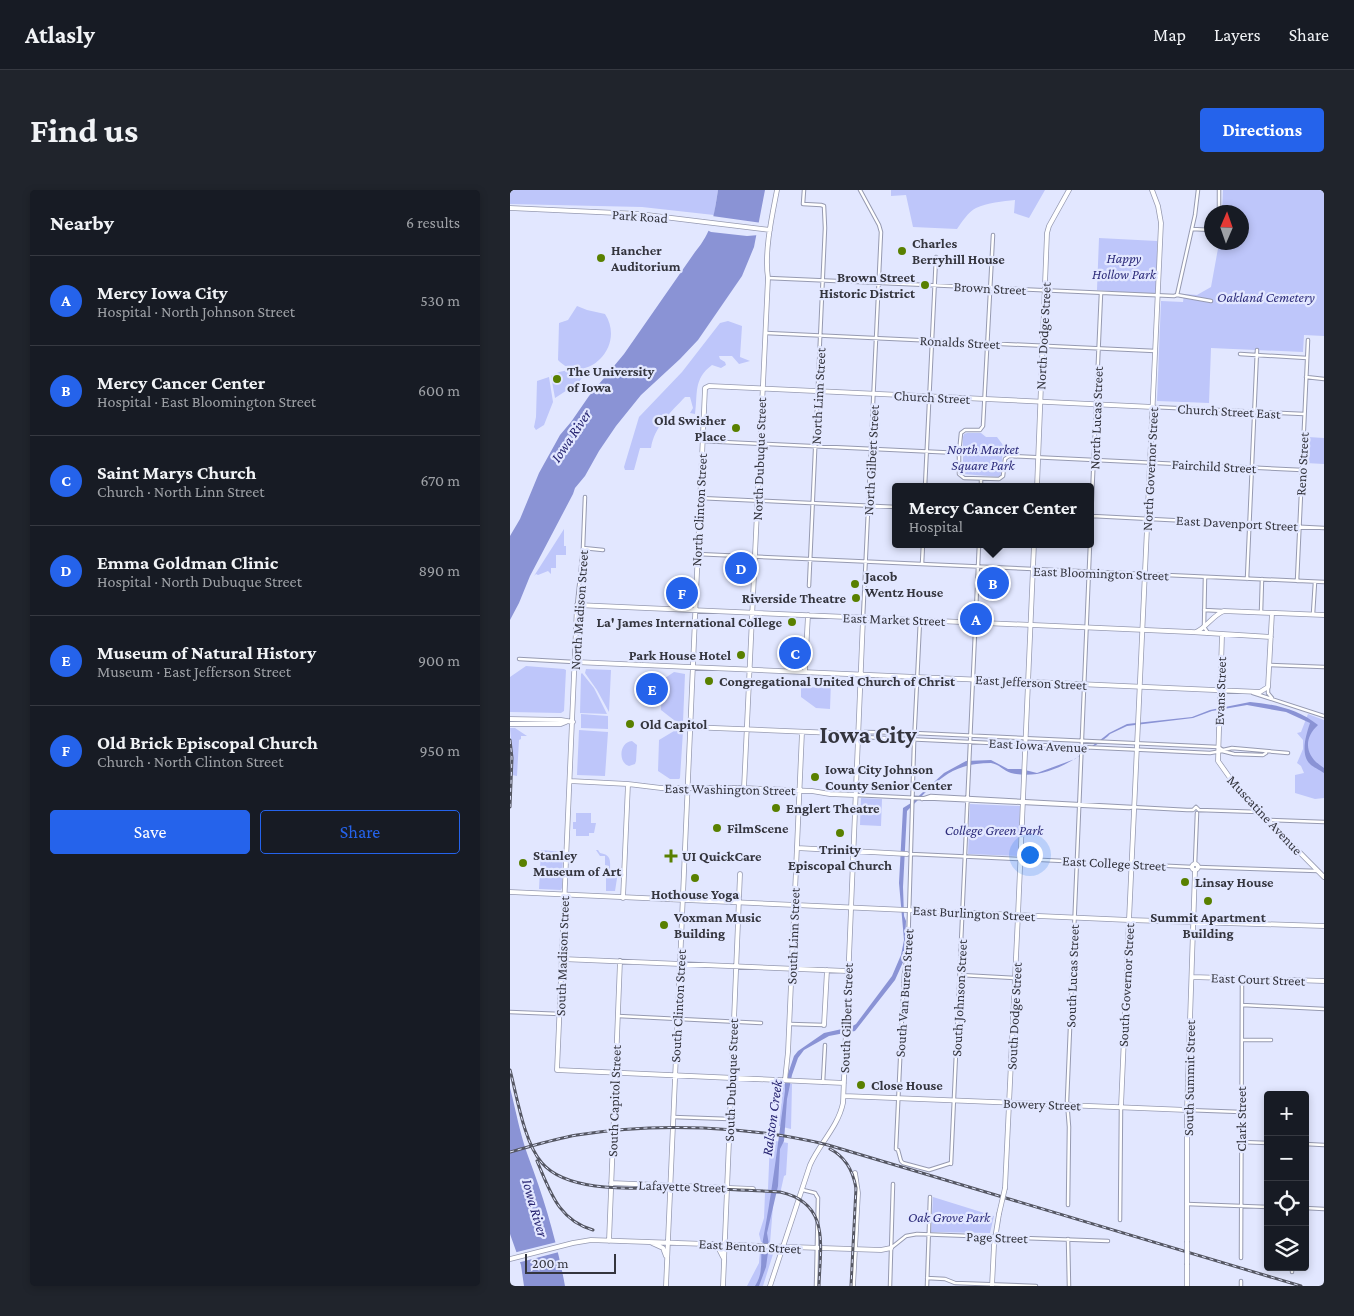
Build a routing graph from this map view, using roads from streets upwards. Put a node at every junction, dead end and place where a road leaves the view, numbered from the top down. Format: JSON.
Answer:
{"nodes":[{"id":1,"x":777,"y":190,"type":"edge"},
{"id":2,"x":804,"y":190,"type":"edge"},
{"id":3,"x":860,"y":190,"type":"edge"},
{"id":4,"x":1069,"y":190,"type":"edge"},
{"id":5,"x":1152,"y":190,"type":"edge"},
{"id":6,"x":1198,"y":190,"type":"edge"},
{"id":7,"x":1219,"y":190,"type":"edge"},
{"id":8,"x":1218,"y":205,"type":"edge"},
{"id":9,"x":510,"y":208,"type":"edge"},
{"id":10,"x":1192,"y":229,"type":"junction"},
{"id":11,"x":770,"y":230,"type":"junction"},
{"id":12,"x":1204,"y":230,"type":"edge"},
{"id":13,"x":992,"y":235,"type":"dead end"},
{"id":14,"x":936,"y":257,"type":"dead end"},
{"id":15,"x":768,"y":278,"type":"junction"},
{"id":16,"x":822,"y":280,"type":"junction"},
{"id":17,"x":878,"y":283,"type":"junction"},
{"id":18,"x":934,"y":285,"type":"junction"},
{"id":19,"x":990,"y":288,"type":"junction"},
{"id":20,"x":1046,"y":290,"type":"junction"},
{"id":21,"x":1101,"y":293,"type":"junction"},
{"id":22,"x":1157,"y":295,"type":"junction"},
{"id":23,"x":1177,"y":295,"type":"junction"},
{"id":24,"x":1211,"y":300,"type":"dead end"},
{"id":25,"x":764,"y":333,"type":"junction"},
{"id":26,"x":820,"y":336,"type":"junction"},
{"id":27,"x":876,"y":338,"type":"junction"},
{"id":28,"x":1308,"y":340,"type":"dead end"},
{"id":29,"x":932,"y":341,"type":"junction"},
{"id":30,"x":987,"y":343,"type":"junction"},
{"id":31,"x":1043,"y":346,"type":"junction"},
{"id":32,"x":1099,"y":348,"type":"junction"},
{"id":33,"x":1257,"y":350,"type":"dead end"},
{"id":34,"x":1155,"y":351,"type":"junction"},
{"id":35,"x":1240,"y":354,"type":"dead end"},
{"id":36,"x":1257,"y":355,"type":"junction"},
{"id":37,"x":1307,"y":358,"type":"junction"},
{"id":38,"x":1306,"y":377,"type":"junction"},
{"id":39,"x":1324,"y":379,"type":"edge"},
{"id":40,"x":710,"y":386,"type":"joint"},
{"id":41,"x":762,"y":389,"type":"junction"},
{"id":42,"x":818,"y":392,"type":"junction"},
{"id":43,"x":873,"y":394,"type":"junction"},
{"id":44,"x":929,"y":397,"type":"junction"},
{"id":45,"x":985,"y":399,"type":"junction"},
{"id":46,"x":1040,"y":402,"type":"junction"},
{"id":47,"x":1096,"y":404,"type":"junction"},
{"id":48,"x":1153,"y":407,"type":"junction"},
{"id":49,"x":1255,"y":412,"type":"junction"},
{"id":50,"x":1304,"y":414,"type":"junction"},
{"id":51,"x":702,"y":441,"type":"junction"},
{"id":52,"x":759,"y":445,"type":"junction"},
{"id":53,"x":815,"y":448,"type":"junction"},
{"id":54,"x":871,"y":450,"type":"junction"},
{"id":55,"x":927,"y":453,"type":"junction"},
{"id":56,"x":960,"y":453,"type":"junction"},
{"id":57,"x":1038,"y":458,"type":"junction"},
{"id":58,"x":1094,"y":460,"type":"junction"},
{"id":59,"x":1150,"y":462,"type":"junction"},
{"id":60,"x":1252,"y":467,"type":"junction"},
{"id":61,"x":1302,"y":470,"type":"junction"},
{"id":62,"x":981,"y":478,"type":"junction"},
{"id":63,"x":925,"y":483,"type":"edge"},
{"id":64,"x":981,"y":483,"type":"edge"},
{"id":65,"x":1037,"y":483,"type":"edge"},
{"id":66,"x":1093,"y":483,"type":"edge"},
{"id":67,"x":585,"y":497,"type":"dead end"},
{"id":68,"x":700,"y":498,"type":"junction"},
{"id":69,"x":757,"y":501,"type":"junction"},
{"id":70,"x":813,"y":503,"type":"junction"},
{"id":71,"x":868,"y":506,"type":"junction"},
{"id":72,"x":892,"y":507,"type":"edge"},
{"id":73,"x":1094,"y":516,"type":"edge"},
{"id":74,"x":1147,"y":518,"type":"junction"},
{"id":75,"x":1250,"y":523,"type":"junction"},
{"id":76,"x":1300,"y":525,"type":"junction"},
{"id":77,"x":1324,"y":528,"type":"edge"},
{"id":78,"x":583,"y":548,"type":"junction"},
{"id":79,"x":922,"y":548,"type":"edge"},
{"id":80,"x":979,"y":548,"type":"edge"},
{"id":81,"x":1034,"y":548,"type":"edge"},
{"id":82,"x":1090,"y":548,"type":"edge"},
{"id":83,"x":603,"y":550,"type":"dead end"},
{"id":84,"x":697,"y":554,"type":"junction"},
{"id":85,"x":754,"y":557,"type":"junction"},
{"id":86,"x":810,"y":560,"type":"junction"},
{"id":87,"x":866,"y":562,"type":"junction"},
{"id":88,"x":922,"y":564,"type":"junction"},
{"id":89,"x":978,"y":567,"type":"junction"},
{"id":90,"x":1033,"y":570,"type":"junction"},
{"id":91,"x":1089,"y":572,"type":"junction"},
{"id":92,"x":1145,"y":574,"type":"junction"},
{"id":93,"x":1205,"y":577,"type":"junction"},
{"id":94,"x":1247,"y":579,"type":"junction"},
{"id":95,"x":1262,"y":579,"type":"junction"},
{"id":96,"x":1297,"y":581,"type":"junction"},
{"id":97,"x":1315,"y":582,"type":"junction"},
{"id":98,"x":1324,"y":582,"type":"edge"},
{"id":99,"x":809,"y":586,"type":"dead end"},
{"id":100,"x":577,"y":605,"type":"junction"},
{"id":101,"x":695,"y":610,"type":"junction"},
{"id":102,"x":1204,"y":610,"type":"junction"},
{"id":103,"x":1224,"y":611,"type":"junction"},
{"id":104,"x":751,"y":612,"type":"junction"},
{"id":105,"x":1261,"y":612,"type":"junction"},
{"id":106,"x":1272,"y":613,"type":"junction"},
{"id":107,"x":1313,"y":614,"type":"junction"},
{"id":108,"x":808,"y":615,"type":"junction"},
{"id":109,"x":1324,"y":615,"type":"edge"},
{"id":110,"x":863,"y":618,"type":"junction"},
{"id":111,"x":920,"y":620,"type":"junction"},
{"id":112,"x":975,"y":623,"type":"junction"},
{"id":113,"x":1031,"y":625,"type":"junction"},
{"id":114,"x":1204,"y":627,"type":"junction"},
{"id":115,"x":1087,"y":628,"type":"junction"},
{"id":116,"x":1142,"y":630,"type":"junction"},
{"id":117,"x":1194,"y":632,"type":"junction"},
{"id":118,"x":1214,"y":634,"type":"junction"},
{"id":119,"x":1222,"y":635,"type":"junction"},
{"id":120,"x":1271,"y":637,"type":"junction"},
{"id":121,"x":518,"y":659,"type":"dead end"},
{"id":122,"x":575,"y":662,"type":"junction"},
{"id":123,"x":1270,"y":665,"type":"junction"},
{"id":124,"x":692,"y":667,"type":"junction"},
{"id":125,"x":1324,"y":667,"type":"edge"},
{"id":126,"x":749,"y":670,"type":"junction"},
{"id":127,"x":806,"y":672,"type":"junction"},
{"id":128,"x":861,"y":674,"type":"junction"},
{"id":129,"x":916,"y":677,"type":"junction"},
{"id":130,"x":972,"y":680,"type":"junction"},
{"id":131,"x":1028,"y":682,"type":"junction"},
{"id":132,"x":1084,"y":684,"type":"junction"},
{"id":133,"x":1140,"y":687,"type":"junction"},
{"id":134,"x":1268,"y":687,"type":"junction"},
{"id":135,"x":1220,"y":690,"type":"junction"},
{"id":136,"x":1242,"y":691,"type":"junction"},
{"id":137,"x":1278,"y":700,"type":"junction"},
{"id":138,"x":1324,"y":716,"type":"edge"},
{"id":139,"x":510,"y":719,"type":"edge"},
{"id":140,"x":566,"y":722,"type":"junction"},
{"id":141,"x":572,"y":722,"type":"junction"},
{"id":142,"x":510,"y":724,"type":"edge"},
{"id":143,"x":689,"y":727,"type":"junction"},
{"id":144,"x":747,"y":729,"type":"junction"},
{"id":145,"x":802,"y":732,"type":"junction"},
{"id":146,"x":858,"y":734,"type":"junction"},
{"id":147,"x":914,"y":734,"type":"junction"},
{"id":148,"x":970,"y":737,"type":"junction"},
{"id":149,"x":1026,"y":739,"type":"junction"},
{"id":150,"x":914,"y":740,"type":"junction"},
{"id":151,"x":1081,"y":741,"type":"junction"},
{"id":152,"x":970,"y":742,"type":"junction"},
{"id":153,"x":1137,"y":744,"type":"junction"},
{"id":154,"x":1025,"y":745,"type":"junction"},
{"id":155,"x":1081,"y":747,"type":"junction"},
{"id":156,"x":1218,"y":747,"type":"junction"},
{"id":157,"x":1137,"y":750,"type":"junction"},
{"id":158,"x":1268,"y":752,"type":"junction"},
{"id":159,"x":1218,"y":753,"type":"junction"},
{"id":160,"x":1288,"y":753,"type":"dead end"},
{"id":161,"x":570,"y":781,"type":"junction"},
{"id":162,"x":628,"y":784,"type":"junction"},
{"id":163,"x":687,"y":787,"type":"junction"},
{"id":164,"x":744,"y":788,"type":"junction"},
{"id":165,"x":799,"y":790,"type":"junction"},
{"id":166,"x":855,"y":795,"type":"junction"},
{"id":167,"x":968,"y":798,"type":"junction"},
{"id":168,"x":913,"y":799,"type":"junction"},
{"id":169,"x":922,"y":799,"type":"junction"},
{"id":170,"x":967,"y":802,"type":"junction"},
{"id":171,"x":1023,"y":802,"type":"junction"},
{"id":172,"x":1079,"y":805,"type":"junction"},
{"id":173,"x":1134,"y":807,"type":"junction"},
{"id":174,"x":1198,"y":811,"type":"junction"},
{"id":175,"x":1259,"y":812,"type":"junction"},
{"id":176,"x":1267,"y":820,"type":"junction"},
{"id":177,"x":1324,"y":822,"type":"edge"},
{"id":178,"x":797,"y":848,"type":"junction"},
{"id":179,"x":853,"y":851,"type":"junction"},
{"id":180,"x":908,"y":854,"type":"junction"},
{"id":181,"x":965,"y":857,"type":"junction"},
{"id":182,"x":1020,"y":859,"type":"junction"},
{"id":183,"x":1076,"y":862,"type":"junction"},
{"id":184,"x":1132,"y":864,"type":"junction"},
{"id":185,"x":1195,"y":867,"type":"junction"},
{"id":186,"x":1318,"y":871,"type":"junction"},
{"id":187,"x":740,"y":874,"type":"dead end"},
{"id":188,"x":1324,"y":876,"type":"edge"},
{"id":189,"x":510,"y":892,"type":"edge"},
{"id":190,"x":565,"y":895,"type":"junction"},
{"id":191,"x":623,"y":898,"type":"junction"},
{"id":192,"x":682,"y":900,"type":"junction"},
{"id":193,"x":739,"y":902,"type":"junction"},
{"id":194,"x":795,"y":905,"type":"junction"},
{"id":195,"x":850,"y":907,"type":"junction"},
{"id":196,"x":907,"y":910,"type":"junction"},
{"id":197,"x":962,"y":912,"type":"junction"},
{"id":198,"x":1018,"y":915,"type":"junction"},
{"id":199,"x":1075,"y":918,"type":"junction"},
{"id":200,"x":1130,"y":920,"type":"junction"},
{"id":201,"x":1194,"y":922,"type":"junction"},
{"id":202,"x":1324,"y":926,"type":"edge"},
{"id":203,"x":562,"y":959,"type":"junction"},
{"id":204,"x":620,"y":961,"type":"junction"},
{"id":205,"x":680,"y":964,"type":"junction"},
{"id":206,"x":736,"y":966,"type":"junction"},
{"id":207,"x":792,"y":969,"type":"junction"},
{"id":208,"x":827,"y":970,"type":"junction"},
{"id":209,"x":847,"y":971,"type":"junction"},
{"id":210,"x":960,"y":975,"type":"junction"},
{"id":211,"x":1015,"y":978,"type":"junction"},
{"id":212,"x":1192,"y":978,"type":"junction"},
{"id":213,"x":1242,"y":979,"type":"junction"},
{"id":214,"x":1324,"y":981,"type":"edge"},
{"id":215,"x":1242,"y":1005,"type":"junction"},
{"id":216,"x":1324,"y":1009,"type":"edge"},
{"id":217,"x":510,"y":1012,"type":"edge"},
{"id":218,"x":560,"y":1014,"type":"junction"},
{"id":219,"x":618,"y":1016,"type":"junction"},
{"id":220,"x":677,"y":1019,"type":"junction"},
{"id":221,"x":733,"y":1022,"type":"junction"},
{"id":222,"x":761,"y":1023,"type":"dead end"},
{"id":223,"x":790,"y":1024,"type":"junction"},
{"id":224,"x":824,"y":1025,"type":"joint"},
{"id":225,"x":1242,"y":1040,"type":"junction"},
{"id":226,"x":1271,"y":1040,"type":"dead end"},
{"id":227,"x":825,"y":1045,"type":"dead end"},
{"id":228,"x":616,"y":1073,"type":"junction"},
{"id":229,"x":675,"y":1075,"type":"junction"},
{"id":230,"x":731,"y":1078,"type":"junction"},
{"id":231,"x":785,"y":1080,"type":"junction"},
{"id":232,"x":823,"y":1082,"type":"junction"},
{"id":233,"x":844,"y":1082,"type":"junction"},
{"id":234,"x":844,"y":1096,"type":"junction"},
{"id":235,"x":898,"y":1098,"type":"junction"},
{"id":236,"x":954,"y":1101,"type":"junction"},
{"id":237,"x":1010,"y":1103,"type":"junction"},
{"id":238,"x":1068,"y":1105,"type":"junction"},
{"id":239,"x":1121,"y":1107,"type":"junction"},
{"id":240,"x":1187,"y":1110,"type":"junction"},
{"id":241,"x":1241,"y":1112,"type":"junction"},
{"id":242,"x":673,"y":1117,"type":"junction"},
{"id":243,"x":729,"y":1120,"type":"junction"},
{"id":244,"x":1241,"y":1142,"type":"junction"},
{"id":245,"x":1264,"y":1143,"type":"edge"},
{"id":246,"x":1309,"y":1144,"type":"edge"},
{"id":247,"x":1324,"y":1145,"type":"edge"},
{"id":248,"x":951,"y":1164,"type":"joint"},
{"id":249,"x":855,"y":1173,"type":"dead end"},
{"id":250,"x":611,"y":1183,"type":"junction"},
{"id":251,"x":893,"y":1184,"type":"dead end"},
{"id":252,"x":670,"y":1185,"type":"junction"},
{"id":253,"x":727,"y":1188,"type":"junction"},
{"id":254,"x":753,"y":1189,"type":"dead end"},
{"id":255,"x":803,"y":1190,"type":"junction"},
{"id":256,"x":930,"y":1197,"type":"dead end"},
{"id":257,"x":1187,"y":1204,"type":"junction"},
{"id":258,"x":1068,"y":1205,"type":"dead end"},
{"id":259,"x":1241,"y":1206,"type":"junction"},
{"id":260,"x":1264,"y":1207,"type":"edge"},
{"id":261,"x":1309,"y":1208,"type":"edge"},
{"id":262,"x":1324,"y":1209,"type":"edge"},
{"id":263,"x":1120,"y":1220,"type":"dead end"},
{"id":264,"x":929,"y":1234,"type":"junction"},
{"id":265,"x":995,"y":1236,"type":"junction"},
{"id":266,"x":1068,"y":1239,"type":"junction"},
{"id":267,"x":608,"y":1241,"type":"junction"},
{"id":268,"x":1108,"y":1241,"type":"dead end"},
{"id":269,"x":650,"y":1242,"type":"junction"},
{"id":270,"x":667,"y":1242,"type":"junction"},
{"id":271,"x":710,"y":1244,"type":"junction"},
{"id":272,"x":725,"y":1244,"type":"junction"},
{"id":273,"x":783,"y":1247,"type":"junction"},
{"id":274,"x":817,"y":1248,"type":"junction"},
{"id":275,"x":891,"y":1248,"type":"junction"},
{"id":276,"x":854,"y":1249,"type":"junction"},
{"id":277,"x":667,"y":1258,"type":"junction"},
{"id":278,"x":1241,"y":1258,"type":"dead end"},
{"id":279,"x":510,"y":1259,"type":"edge"},
{"id":280,"x":724,"y":1262,"type":"junction"},
{"id":281,"x":927,"y":1278,"type":"junction"},
{"id":282,"x":1241,"y":1281,"type":"dead end"},
{"id":283,"x":992,"y":1285,"type":"edge"},
{"id":284,"x":666,"y":1286,"type":"edge"},
{"id":285,"x":723,"y":1286,"type":"edge"},
{"id":286,"x":770,"y":1286,"type":"edge"},
{"id":287,"x":816,"y":1286,"type":"edge"},
{"id":288,"x":853,"y":1286,"type":"edge"},
{"id":289,"x":890,"y":1286,"type":"edge"},
{"id":290,"x":927,"y":1286,"type":"edge"},
{"id":291,"x":1036,"y":1286,"type":"edge"},
{"id":292,"x":1069,"y":1286,"type":"edge"},
{"id":293,"x":1187,"y":1286,"type":"edge"},
{"id":294,"x":1241,"y":1286,"type":"edge"}],
"edges":[{"from":1,"to":11,"type":"street","name":"North Dubuque Street"},
{"from":2,"to":16,"type":"street","name":"North Linn Street"},
{"from":3,"to":17,"type":"street","name":"North Gilbert Street"},
{"from":4,"to":20,"type":"street","name":"North Dodge Street"},
{"from":5,"to":22,"type":"street","name":"North Governor Street"},
{"from":6,"to":10,"type":"street"},
{"from":7,"to":8,"type":"street"},
{"from":9,"to":11,"type":"street","name":"Park Road"},
{"from":10,"to":12,"type":"street"},
{"from":10,"to":23,"type":"street"},
{"from":11,"to":15,"type":"street","name":"North Dubuque Street"},
{"from":13,"to":19,"type":"street"},
{"from":14,"to":18,"type":"street"},
{"from":15,"to":16,"type":"street","name":"Brown Street"},
{"from":15,"to":25,"type":"street","name":"North Dubuque Street"},
{"from":16,"to":17,"type":"street","name":"Brown Street"},
{"from":16,"to":26,"type":"street","name":"North Linn Street"},
{"from":17,"to":18,"type":"street","name":"Brown Street"},
{"from":17,"to":27,"type":"street","name":"North Gilbert Street"},
{"from":18,"to":19,"type":"street","name":"Brown Street"},
{"from":18,"to":29,"type":"street"},
{"from":19,"to":20,"type":"street","name":"Brown Street"},
{"from":19,"to":30,"type":"street"},
{"from":20,"to":21,"type":"street","name":"Brown Street"},
{"from":20,"to":31,"type":"street","name":"North Dodge Street"},
{"from":21,"to":22,"type":"street","name":"Brown Street"},
{"from":21,"to":32,"type":"street","name":"North Lucas Street"},
{"from":22,"to":23,"type":"street","name":"Brown Street"},
{"from":22,"to":34,"type":"street","name":"North Governor Street"},
{"from":23,"to":24,"type":"street","name":"Brown Street"},
{"from":25,"to":26,"type":"street","name":"Ronalds Street"},
{"from":25,"to":41,"type":"street","name":"North Dubuque Street"},
{"from":26,"to":27,"type":"street","name":"Ronalds Street"},
{"from":26,"to":42,"type":"street","name":"North Linn Street"},
{"from":27,"to":29,"type":"street","name":"Ronalds Street"},
{"from":27,"to":43,"type":"street","name":"North Gilbert Street"},
{"from":28,"to":37,"type":"street","name":"Reno Street"},
{"from":29,"to":30,"type":"street","name":"Ronalds Street"},
{"from":29,"to":44,"type":"street"},
{"from":30,"to":31,"type":"street","name":"Ronalds Street"},
{"from":30,"to":45,"type":"street"},
{"from":31,"to":32,"type":"street","name":"Ronalds Street"},
{"from":31,"to":46,"type":"street","name":"North Dodge Street"},
{"from":32,"to":34,"type":"street","name":"Ronalds Street"},
{"from":32,"to":47,"type":"street","name":"North Lucas Street"},
{"from":33,"to":36,"type":"street"},
{"from":34,"to":48,"type":"street","name":"North Governor Street"},
{"from":35,"to":36,"type":"street"},
{"from":36,"to":37,"type":"street"},
{"from":36,"to":49,"type":"street"},
{"from":37,"to":38,"type":"street","name":"Reno Street"},
{"from":38,"to":39,"type":"street"},
{"from":38,"to":50,"type":"street","name":"Reno Street"},
{"from":40,"to":41,"type":"street","name":"Church Street"},
{"from":40,"to":51,"type":"street","name":"North Clinton Street"},
{"from":41,"to":42,"type":"street","name":"Church Street"},
{"from":41,"to":52,"type":"street","name":"North Dubuque Street"},
{"from":42,"to":43,"type":"street","name":"Church Street"},
{"from":42,"to":53,"type":"street","name":"North Linn Street"},
{"from":43,"to":44,"type":"street","name":"Church Street"},
{"from":43,"to":54,"type":"street","name":"North Gilbert Street"},
{"from":44,"to":45,"type":"street","name":"Church Street"},
{"from":44,"to":55,"type":"street"},
{"from":45,"to":46,"type":"street","name":"Church Street"},
{"from":45,"to":56,"type":"street"},
{"from":46,"to":47,"type":"street","name":"Church Street"},
{"from":46,"to":57,"type":"street","name":"North Dodge Street"},
{"from":47,"to":48,"type":"street","name":"Church Street"},
{"from":47,"to":58,"type":"street","name":"North Lucas Street"},
{"from":48,"to":49,"type":"street","name":"Church Street East"},
{"from":48,"to":59,"type":"street","name":"North Governor Street"},
{"from":49,"to":50,"type":"street","name":"Church Street East"},
{"from":49,"to":60,"type":"street"},
{"from":50,"to":61,"type":"street","name":"Reno Street"},
{"from":51,"to":52,"type":"street"},
{"from":51,"to":68,"type":"street","name":"North Clinton Street"},
{"from":52,"to":53,"type":"street"},
{"from":52,"to":69,"type":"street","name":"North Dubuque Street"},
{"from":53,"to":54,"type":"street"},
{"from":53,"to":70,"type":"street","name":"North Linn Street"},
{"from":54,"to":55,"type":"street"},
{"from":54,"to":71,"type":"street","name":"North Gilbert Street"},
{"from":55,"to":56,"type":"street"},
{"from":55,"to":63,"type":"street"},
{"from":56,"to":62,"type":"street"},
{"from":57,"to":58,"type":"street","name":"Fairchild Street"},
{"from":57,"to":62,"type":"street","name":"Fairchild Street"},
{"from":57,"to":65,"type":"street","name":"North Dodge Street"},
{"from":58,"to":59,"type":"street","name":"Fairchild Street"},
{"from":58,"to":66,"type":"street","name":"North Lucas Street"},
{"from":59,"to":60,"type":"street","name":"Fairchild Street"},
{"from":59,"to":74,"type":"street","name":"North Governor Street"},
{"from":60,"to":61,"type":"street","name":"Fairchild Street"},
{"from":60,"to":75,"type":"street"},
{"from":61,"to":76,"type":"street","name":"Reno Street"},
{"from":62,"to":64,"type":"street"},
{"from":67,"to":78,"type":"street","name":"North Madison Street"},
{"from":68,"to":69,"type":"street"},
{"from":68,"to":84,"type":"street","name":"North Clinton Street"},
{"from":69,"to":70,"type":"street"},
{"from":69,"to":85,"type":"street","name":"North Dubuque Street"},
{"from":70,"to":71,"type":"street"},
{"from":70,"to":86,"type":"street","name":"North Linn Street"},
{"from":71,"to":72,"type":"street"},
{"from":71,"to":87,"type":"street","name":"North Gilbert Street"},
{"from":73,"to":74,"type":"street","name":"East Davenport Street"},
{"from":74,"to":75,"type":"street","name":"East Davenport Street"},
{"from":74,"to":92,"type":"street","name":"North Governor Street"},
{"from":75,"to":76,"type":"street","name":"East Davenport Street"},
{"from":75,"to":94,"type":"street"},
{"from":76,"to":77,"type":"street","name":"East Davenport Street"},
{"from":76,"to":96,"type":"street","name":"Reno Street"},
{"from":78,"to":83,"type":"street"},
{"from":78,"to":100,"type":"street","name":"North Madison Street"},
{"from":79,"to":88,"type":"street"},
{"from":80,"to":89,"type":"street","name":"South Johnson Street"},
{"from":81,"to":90,"type":"street"},
{"from":82,"to":91,"type":"street","name":"North Lucas Street"},
{"from":84,"to":85,"type":"street","name":"East Bloomington Street"},
{"from":84,"to":101,"type":"street","name":"North Clinton Street"},
{"from":85,"to":86,"type":"street","name":"East Bloomington Street"},
{"from":85,"to":104,"type":"street","name":"North Dubuque Street"},
{"from":86,"to":87,"type":"street","name":"East Bloomington Street"},
{"from":86,"to":99,"type":"street","name":"North Linn Street"},
{"from":87,"to":88,"type":"street","name":"East Bloomington Street"},
{"from":87,"to":110,"type":"street","name":"North Gilbert Street"},
{"from":88,"to":89,"type":"street","name":"East Bloomington Street"},
{"from":89,"to":90,"type":"street","name":"East Bloomington Street"},
{"from":89,"to":112,"type":"street","name":"South Johnson Street"},
{"from":90,"to":91,"type":"street","name":"East Bloomington Street"},
{"from":90,"to":113,"type":"street"},
{"from":91,"to":92,"type":"street","name":"East Bloomington Street"},
{"from":91,"to":115,"type":"street","name":"North Lucas Street"},
{"from":92,"to":93,"type":"street","name":"East Bloomington Street"},
{"from":92,"to":116,"type":"street","name":"North Governor Street"},
{"from":93,"to":94,"type":"street","name":"East Bloomington Street"},
{"from":93,"to":102,"type":"street"},
{"from":94,"to":95,"type":"street","name":"East Bloomington Street"},
{"from":95,"to":96,"type":"street","name":"East Bloomington Street"},
{"from":95,"to":105,"type":"street"},
{"from":96,"to":97,"type":"street","name":"East Bloomington Street"},
{"from":97,"to":98,"type":"street","name":"East Bloomington Street"},
{"from":97,"to":107,"type":"street"},
{"from":100,"to":101,"type":"street","name":"East Market Street"},
{"from":100,"to":122,"type":"street","name":"North Madison Street"},
{"from":101,"to":104,"type":"street","name":"East Market Street"},
{"from":101,"to":124,"type":"street","name":"North Clinton Street"},
{"from":102,"to":103,"type":"street"},
{"from":102,"to":114,"type":"street"},
{"from":103,"to":105,"type":"street"},
{"from":103,"to":114,"type":"street"},
{"from":104,"to":108,"type":"street","name":"East Market Street"},
{"from":104,"to":126,"type":"street","name":"North Dubuque Street"},
{"from":105,"to":106,"type":"street"},
{"from":106,"to":107,"type":"street"},
{"from":106,"to":120,"type":"street"},
{"from":107,"to":109,"type":"street"},
{"from":108,"to":110,"type":"street","name":"East Market Street"},
{"from":108,"to":127,"type":"street"},
{"from":110,"to":111,"type":"street","name":"East Market Street"},
{"from":110,"to":128,"type":"street","name":"North Gilbert Street"},
{"from":111,"to":112,"type":"street","name":"East Market Street"},
{"from":111,"to":129,"type":"street","name":"South Van Buren Street"},
{"from":112,"to":113,"type":"street","name":"East Market Street"},
{"from":112,"to":130,"type":"street","name":"South Johnson Street"},
{"from":113,"to":115,"type":"street","name":"East Market Street"},
{"from":113,"to":131,"type":"street"},
{"from":114,"to":117,"type":"street"},
{"from":114,"to":118,"type":"street"},
{"from":115,"to":116,"type":"street","name":"East Market Street"},
{"from":115,"to":132,"type":"street","name":"North Lucas Street"},
{"from":116,"to":117,"type":"street","name":"East Market Street"},
{"from":116,"to":133,"type":"street","name":"North Governor Street"},
{"from":117,"to":118,"type":"street","name":"East Market Street"},
{"from":118,"to":119,"type":"street","name":"East Market Street"},
{"from":119,"to":120,"type":"street","name":"East Market Street"},
{"from":119,"to":135,"type":"street","name":"Evans Street"},
{"from":120,"to":123,"type":"street"},
{"from":121,"to":122,"type":"street"},
{"from":122,"to":124,"type":"street","name":"East Jefferson Street"},
{"from":122,"to":141,"type":"street","name":"North Madison Street"},
{"from":123,"to":125,"type":"street"},
{"from":123,"to":134,"type":"street"},
{"from":124,"to":126,"type":"street","name":"East Jefferson Street"},
{"from":124,"to":143,"type":"street","name":"North Clinton Street"},
{"from":126,"to":127,"type":"street","name":"East Jefferson Street"},
{"from":126,"to":144,"type":"street","name":"North Dubuque Street"},
{"from":127,"to":128,"type":"street","name":"East Jefferson Street"},
{"from":128,"to":129,"type":"street","name":"East Jefferson Street"},
{"from":128,"to":146,"type":"street","name":"North Gilbert Street"},
{"from":129,"to":130,"type":"street","name":"East Jefferson Street"},
{"from":129,"to":147,"type":"street","name":"South Van Buren Street"},
{"from":130,"to":131,"type":"street","name":"East Jefferson Street"},
{"from":130,"to":148,"type":"street","name":"South Johnson Street"},
{"from":131,"to":132,"type":"street","name":"East Jefferson Street"},
{"from":131,"to":149,"type":"street"},
{"from":132,"to":133,"type":"street","name":"East Jefferson Street"},
{"from":132,"to":151,"type":"street","name":"North Lucas Street"},
{"from":133,"to":135,"type":"street","name":"East Jefferson Street"},
{"from":133,"to":153,"type":"street","name":"North Governor Street"},
{"from":134,"to":136,"type":"street","name":"East Jefferson Street"},
{"from":134,"to":137,"type":"street"},
{"from":135,"to":136,"type":"street","name":"East Jefferson Street"},
{"from":135,"to":156,"type":"street","name":"Evans Street"},
{"from":136,"to":137,"type":"street","name":"East Jefferson Street"},
{"from":137,"to":138,"type":"street","name":"East Jefferson Street"},
{"from":139,"to":140,"type":"street"},
{"from":140,"to":141,"type":"street"},
{"from":140,"to":142,"type":"street"},
{"from":141,"to":161,"type":"street","name":"South Madison Street"},
{"from":143,"to":144,"type":"street","name":"East Iowa Avenue"},
{"from":143,"to":163,"type":"street","name":"South Clinton Street"},
{"from":144,"to":145,"type":"street","name":"East Iowa Avenue"},
{"from":144,"to":164,"type":"street"},
{"from":145,"to":146,"type":"street","name":"East Iowa Avenue"},
{"from":145,"to":165,"type":"street","name":"South Linn Street"},
{"from":146,"to":147,"type":"street","name":"East Iowa Avenue"},
{"from":146,"to":150,"type":"street","name":"East Iowa Avenue"},
{"from":146,"to":166,"type":"street","name":"South Gilbert Street"},
{"from":147,"to":148,"type":"street","name":"East Iowa Avenue"},
{"from":147,"to":150,"type":"street","name":"South Van Buren Street"},
{"from":148,"to":149,"type":"street","name":"East Iowa Avenue"},
{"from":148,"to":152,"type":"street","name":"South Johnson Street"},
{"from":149,"to":151,"type":"street","name":"East Iowa Avenue"},
{"from":149,"to":154,"type":"street"},
{"from":150,"to":152,"type":"street","name":"East Iowa Avenue"},
{"from":150,"to":168,"type":"street","name":"South Van Buren Street"},
{"from":151,"to":153,"type":"street","name":"East Iowa Avenue"},
{"from":151,"to":155,"type":"street","name":"North Lucas Street"},
{"from":152,"to":154,"type":"street","name":"East Iowa Avenue"},
{"from":152,"to":167,"type":"street","name":"South Johnson Street"},
{"from":153,"to":156,"type":"street","name":"East Iowa Avenue"},
{"from":153,"to":157,"type":"street","name":"North Governor Street"},
{"from":154,"to":155,"type":"street","name":"East Iowa Avenue"},
{"from":154,"to":171,"type":"street","name":"South Dodge Street"},
{"from":155,"to":157,"type":"street","name":"East Iowa Avenue"},
{"from":155,"to":172,"type":"street","name":"South Lucas Street"},
{"from":156,"to":158,"type":"street","name":"East Iowa Avenue"},
{"from":156,"to":159,"type":"street","name":"Muscatine Avenue"},
{"from":157,"to":159,"type":"street","name":"East Iowa Avenue"},
{"from":157,"to":173,"type":"street","name":"South Governor Street"},
{"from":158,"to":159,"type":"street","name":"East Iowa Avenue"},
{"from":158,"to":160,"type":"street"},
{"from":159,"to":175,"type":"street","name":"Muscatine Avenue"},
{"from":161,"to":162,"type":"street","name":"East Washington Street"},
{"from":161,"to":190,"type":"street","name":"South Madison Street"},
{"from":162,"to":163,"type":"street","name":"East Washington Street"},
{"from":162,"to":191,"type":"street"},
{"from":163,"to":164,"type":"street","name":"East Washington Street"},
{"from":163,"to":192,"type":"street","name":"South Clinton Street"},
{"from":164,"to":165,"type":"street","name":"East Washington Street"},
{"from":165,"to":166,"type":"street","name":"East Washington Street"},
{"from":165,"to":178,"type":"street","name":"South Linn Street"},
{"from":166,"to":168,"type":"street","name":"East Washington Street"},
{"from":166,"to":179,"type":"street","name":"South Gilbert Street"},
{"from":167,"to":169,"type":"street","name":"East Washington Street"},
{"from":167,"to":170,"type":"street","name":"South Johnson Street"},
{"from":167,"to":171,"type":"street","name":"East Washington Street"},
{"from":168,"to":169,"type":"street","name":"East Washington Street"},
{"from":168,"to":180,"type":"street","name":"South Van Buren Street"},
{"from":169,"to":170,"type":"street","name":"East Washington Street"},
{"from":170,"to":171,"type":"street","name":"East Washington Street"},
{"from":170,"to":181,"type":"street","name":"South Johnson Street"},
{"from":171,"to":172,"type":"street","name":"East Washington Street"},
{"from":171,"to":182,"type":"street","name":"South Dodge Street"},
{"from":172,"to":173,"type":"street","name":"East Washington Street"},
{"from":172,"to":183,"type":"street","name":"South Lucas Street"},
{"from":173,"to":174,"type":"street","name":"East Washington Street"},
{"from":173,"to":184,"type":"street","name":"South Governor Street"},
{"from":174,"to":175,"type":"street"},
{"from":174,"to":185,"type":"street","name":"South Summit Street"},
{"from":175,"to":176,"type":"street","name":"Muscatine Avenue"},
{"from":176,"to":177,"type":"street"},
{"from":176,"to":186,"type":"street","name":"Muscatine Avenue"},
{"from":178,"to":179,"type":"street","name":"East College Street"},
{"from":178,"to":194,"type":"street","name":"South Linn Street"},
{"from":179,"to":180,"type":"street","name":"East College Street"},
{"from":179,"to":195,"type":"street","name":"South Gilbert Street"},
{"from":180,"to":181,"type":"street","name":"East College Street"},
{"from":180,"to":196,"type":"street","name":"South Van Buren Street"},
{"from":181,"to":182,"type":"street","name":"East College Street"},
{"from":181,"to":197,"type":"street","name":"South Johnson Street"},
{"from":182,"to":183,"type":"street","name":"East College Street"},
{"from":182,"to":198,"type":"street","name":"South Dodge Street"},
{"from":183,"to":184,"type":"street","name":"East College Street"},
{"from":183,"to":199,"type":"street","name":"South Lucas Street"},
{"from":184,"to":185,"type":"street","name":"East College Street"},
{"from":184,"to":200,"type":"street","name":"South Governor Street"},
{"from":185,"to":186,"type":"street","name":"East College Street"},
{"from":185,"to":201,"type":"street","name":"South Summit Street"},
{"from":186,"to":188,"type":"street","name":"Muscatine Avenue"},
{"from":187,"to":193,"type":"street","name":"South Dubuque Street"},
{"from":189,"to":190,"type":"street","name":"East Burlington Street"},
{"from":190,"to":191,"type":"street","name":"East Burlington Street"},
{"from":190,"to":203,"type":"street","name":"South Madison Street"},
{"from":191,"to":192,"type":"street","name":"East Burlington Street"},
{"from":192,"to":193,"type":"street","name":"East Burlington Street"},
{"from":192,"to":205,"type":"street","name":"South Clinton Street"},
{"from":193,"to":194,"type":"street","name":"East Burlington Street"},
{"from":193,"to":206,"type":"street","name":"South Dubuque Street"},
{"from":194,"to":195,"type":"street","name":"East Burlington Street"},
{"from":194,"to":207,"type":"street","name":"South Linn Street"},
{"from":195,"to":196,"type":"street","name":"East Burlington Street"},
{"from":195,"to":209,"type":"street","name":"South Gilbert Street"},
{"from":196,"to":197,"type":"street","name":"East Burlington Street"},
{"from":196,"to":235,"type":"street","name":"South Van Buren Street"},
{"from":197,"to":198,"type":"street","name":"East Burlington Street"},
{"from":197,"to":210,"type":"street","name":"South Johnson Street"},
{"from":198,"to":199,"type":"street","name":"East Burlington Street"},
{"from":198,"to":211,"type":"street","name":"South Dodge Street"},
{"from":199,"to":200,"type":"street","name":"East Burlington Street"},
{"from":199,"to":238,"type":"street","name":"South Lucas Street"},
{"from":200,"to":201,"type":"street","name":"East Burlington Street"},
{"from":200,"to":239,"type":"street","name":"South Governor Street"},
{"from":201,"to":202,"type":"street","name":"East Burlington Street"},
{"from":201,"to":212,"type":"street","name":"South Summit Street"},
{"from":203,"to":204,"type":"street"},
{"from":203,"to":218,"type":"street","name":"South Madison Street"},
{"from":204,"to":205,"type":"street"},
{"from":204,"to":219,"type":"street","name":"South Capitol Street"},
{"from":205,"to":206,"type":"street"},
{"from":205,"to":220,"type":"street","name":"South Clinton Street"},
{"from":206,"to":207,"type":"street"},
{"from":206,"to":221,"type":"street","name":"South Dubuque Street"},
{"from":207,"to":208,"type":"street"},
{"from":207,"to":223,"type":"street","name":"South Linn Street"},
{"from":208,"to":209,"type":"street"},
{"from":208,"to":224,"type":"street"},
{"from":209,"to":233,"type":"street","name":"South Gilbert Street"},
{"from":210,"to":211,"type":"street"},
{"from":210,"to":236,"type":"street","name":"South Johnson Street"},
{"from":211,"to":237,"type":"street","name":"South Dodge Street"},
{"from":212,"to":213,"type":"street","name":"East Court Street"},
{"from":212,"to":240,"type":"street","name":"South Summit Street"},
{"from":213,"to":214,"type":"street","name":"East Court Street"},
{"from":213,"to":215,"type":"street","name":"Clark Street"},
{"from":215,"to":216,"type":"street"},
{"from":215,"to":225,"type":"street","name":"Clark Street"},
{"from":217,"to":218,"type":"street"},
{"from":218,"to":228,"type":"street","name":"South Madison Street"},
{"from":219,"to":220,"type":"street"},
{"from":219,"to":228,"type":"street","name":"South Capitol Street"},
{"from":220,"to":221,"type":"street"},
{"from":220,"to":229,"type":"street","name":"South Clinton Street"},
{"from":221,"to":222,"type":"street"},
{"from":221,"to":230,"type":"street","name":"South Dubuque Street"},
{"from":223,"to":224,"type":"street"},
{"from":223,"to":231,"type":"street","name":"South Linn Street"},
{"from":225,"to":226,"type":"street"},
{"from":225,"to":241,"type":"street","name":"Clark Street"},
{"from":227,"to":232,"type":"street"},
{"from":228,"to":229,"type":"street"},
{"from":228,"to":250,"type":"street","name":"South Capitol Street"},
{"from":229,"to":230,"type":"street"},
{"from":229,"to":242,"type":"street","name":"South Clinton Street"},
{"from":230,"to":231,"type":"street"},
{"from":230,"to":243,"type":"street","name":"South Dubuque Street"},
{"from":231,"to":232,"type":"street"},
{"from":232,"to":233,"type":"street"},
{"from":233,"to":234,"type":"street","name":"South Gilbert Street"},
{"from":234,"to":235,"type":"street","name":"Bowery Street"},
{"from":234,"to":255,"type":"street","name":"South Gilbert Street"},
{"from":235,"to":236,"type":"street","name":"Bowery Street"},
{"from":235,"to":248,"type":"street","name":"South Van Buren Street"},
{"from":236,"to":237,"type":"street","name":"Bowery Street"},
{"from":236,"to":248,"type":"street","name":"South Johnson Street"},
{"from":237,"to":238,"type":"street","name":"Bowery Street"},
{"from":237,"to":265,"type":"street","name":"South Dodge Street","bridge":true},
{"from":238,"to":239,"type":"street","name":"Bowery Street"},
{"from":238,"to":258,"type":"street","name":"South Lucas Street"},
{"from":239,"to":240,"type":"street","name":"Bowery Street"},
{"from":239,"to":263,"type":"street","name":"South Governor Street"},
{"from":240,"to":241,"type":"street","name":"Bowery Street"},
{"from":240,"to":257,"type":"street","name":"South Summit Street"},
{"from":241,"to":244,"type":"street","name":"Clark Street"},
{"from":242,"to":243,"type":"street"},
{"from":242,"to":252,"type":"street","name":"South Clinton Street"},
{"from":243,"to":253,"type":"street","name":"South Dubuque Street"},
{"from":244,"to":245,"type":"street"},
{"from":244,"to":259,"type":"street","name":"Clark Street"},
{"from":246,"to":247,"type":"street"},
{"from":249,"to":276,"type":"street"},
{"from":250,"to":252,"type":"street","name":"Lafayette Street"},
{"from":250,"to":267,"type":"street","name":"South Capitol Street"},
{"from":251,"to":275,"type":"street"},
{"from":252,"to":253,"type":"street","name":"Lafayette Street"},
{"from":252,"to":270,"type":"street","name":"South Clinton Street"},
{"from":253,"to":254,"type":"street","name":"Lafayette Street"},
{"from":253,"to":272,"type":"street","name":"South Dubuque Street"},
{"from":255,"to":273,"type":"street","name":"South Gilbert Street"},
{"from":255,"to":274,"type":"street"},
{"from":256,"to":264,"type":"street"},
{"from":257,"to":259,"type":"street"},
{"from":257,"to":293,"type":"street","name":"South Summit Street","bridge":true},
{"from":259,"to":260,"type":"street"},
{"from":259,"to":278,"type":"street","name":"Clark Street"},
{"from":261,"to":262,"type":"street"},
{"from":264,"to":265,"type":"street","name":"Page Street"},
{"from":264,"to":275,"type":"street","name":"Page Street"},
{"from":264,"to":281,"type":"street"},
{"from":265,"to":266,"type":"street","name":"Page Street"},
{"from":265,"to":283,"type":"street","name":"South Dodge Street"},
{"from":266,"to":268,"type":"street","name":"Page Street"},
{"from":266,"to":292,"type":"street"},
{"from":267,"to":269,"type":"street","name":"East Benton Street"},
{"from":267,"to":279,"type":"street","name":"East Benton Street"},
{"from":269,"to":270,"type":"street","name":"East Benton Street"},
{"from":269,"to":277,"type":"street"},
{"from":270,"to":271,"type":"street","name":"East Benton Street"},
{"from":270,"to":277,"type":"street","name":"South Clinton Street"},
{"from":271,"to":272,"type":"street","name":"East Benton Street"},
{"from":271,"to":280,"type":"street"},
{"from":272,"to":273,"type":"street","name":"East Benton Street"},
{"from":272,"to":280,"type":"street","name":"South Dubuque Street"},
{"from":273,"to":274,"type":"street","name":"East Benton Street"},
{"from":273,"to":286,"type":"street","name":"South Gilbert Street"},
{"from":274,"to":276,"type":"street","name":"East Benton Street"},
{"from":274,"to":287,"type":"street"},
{"from":275,"to":276,"type":"street","name":"East Benton Street"},
{"from":275,"to":289,"type":"street"},
{"from":276,"to":288,"type":"street"},
{"from":277,"to":284,"type":"street","name":"South Clinton Street"},
{"from":280,"to":285,"type":"street","name":"South Dubuque Street"},
{"from":281,"to":283,"type":"street"},
{"from":281,"to":290,"type":"street"},
{"from":282,"to":294,"type":"street"},
{"from":283,"to":291,"type":"street"}]}
